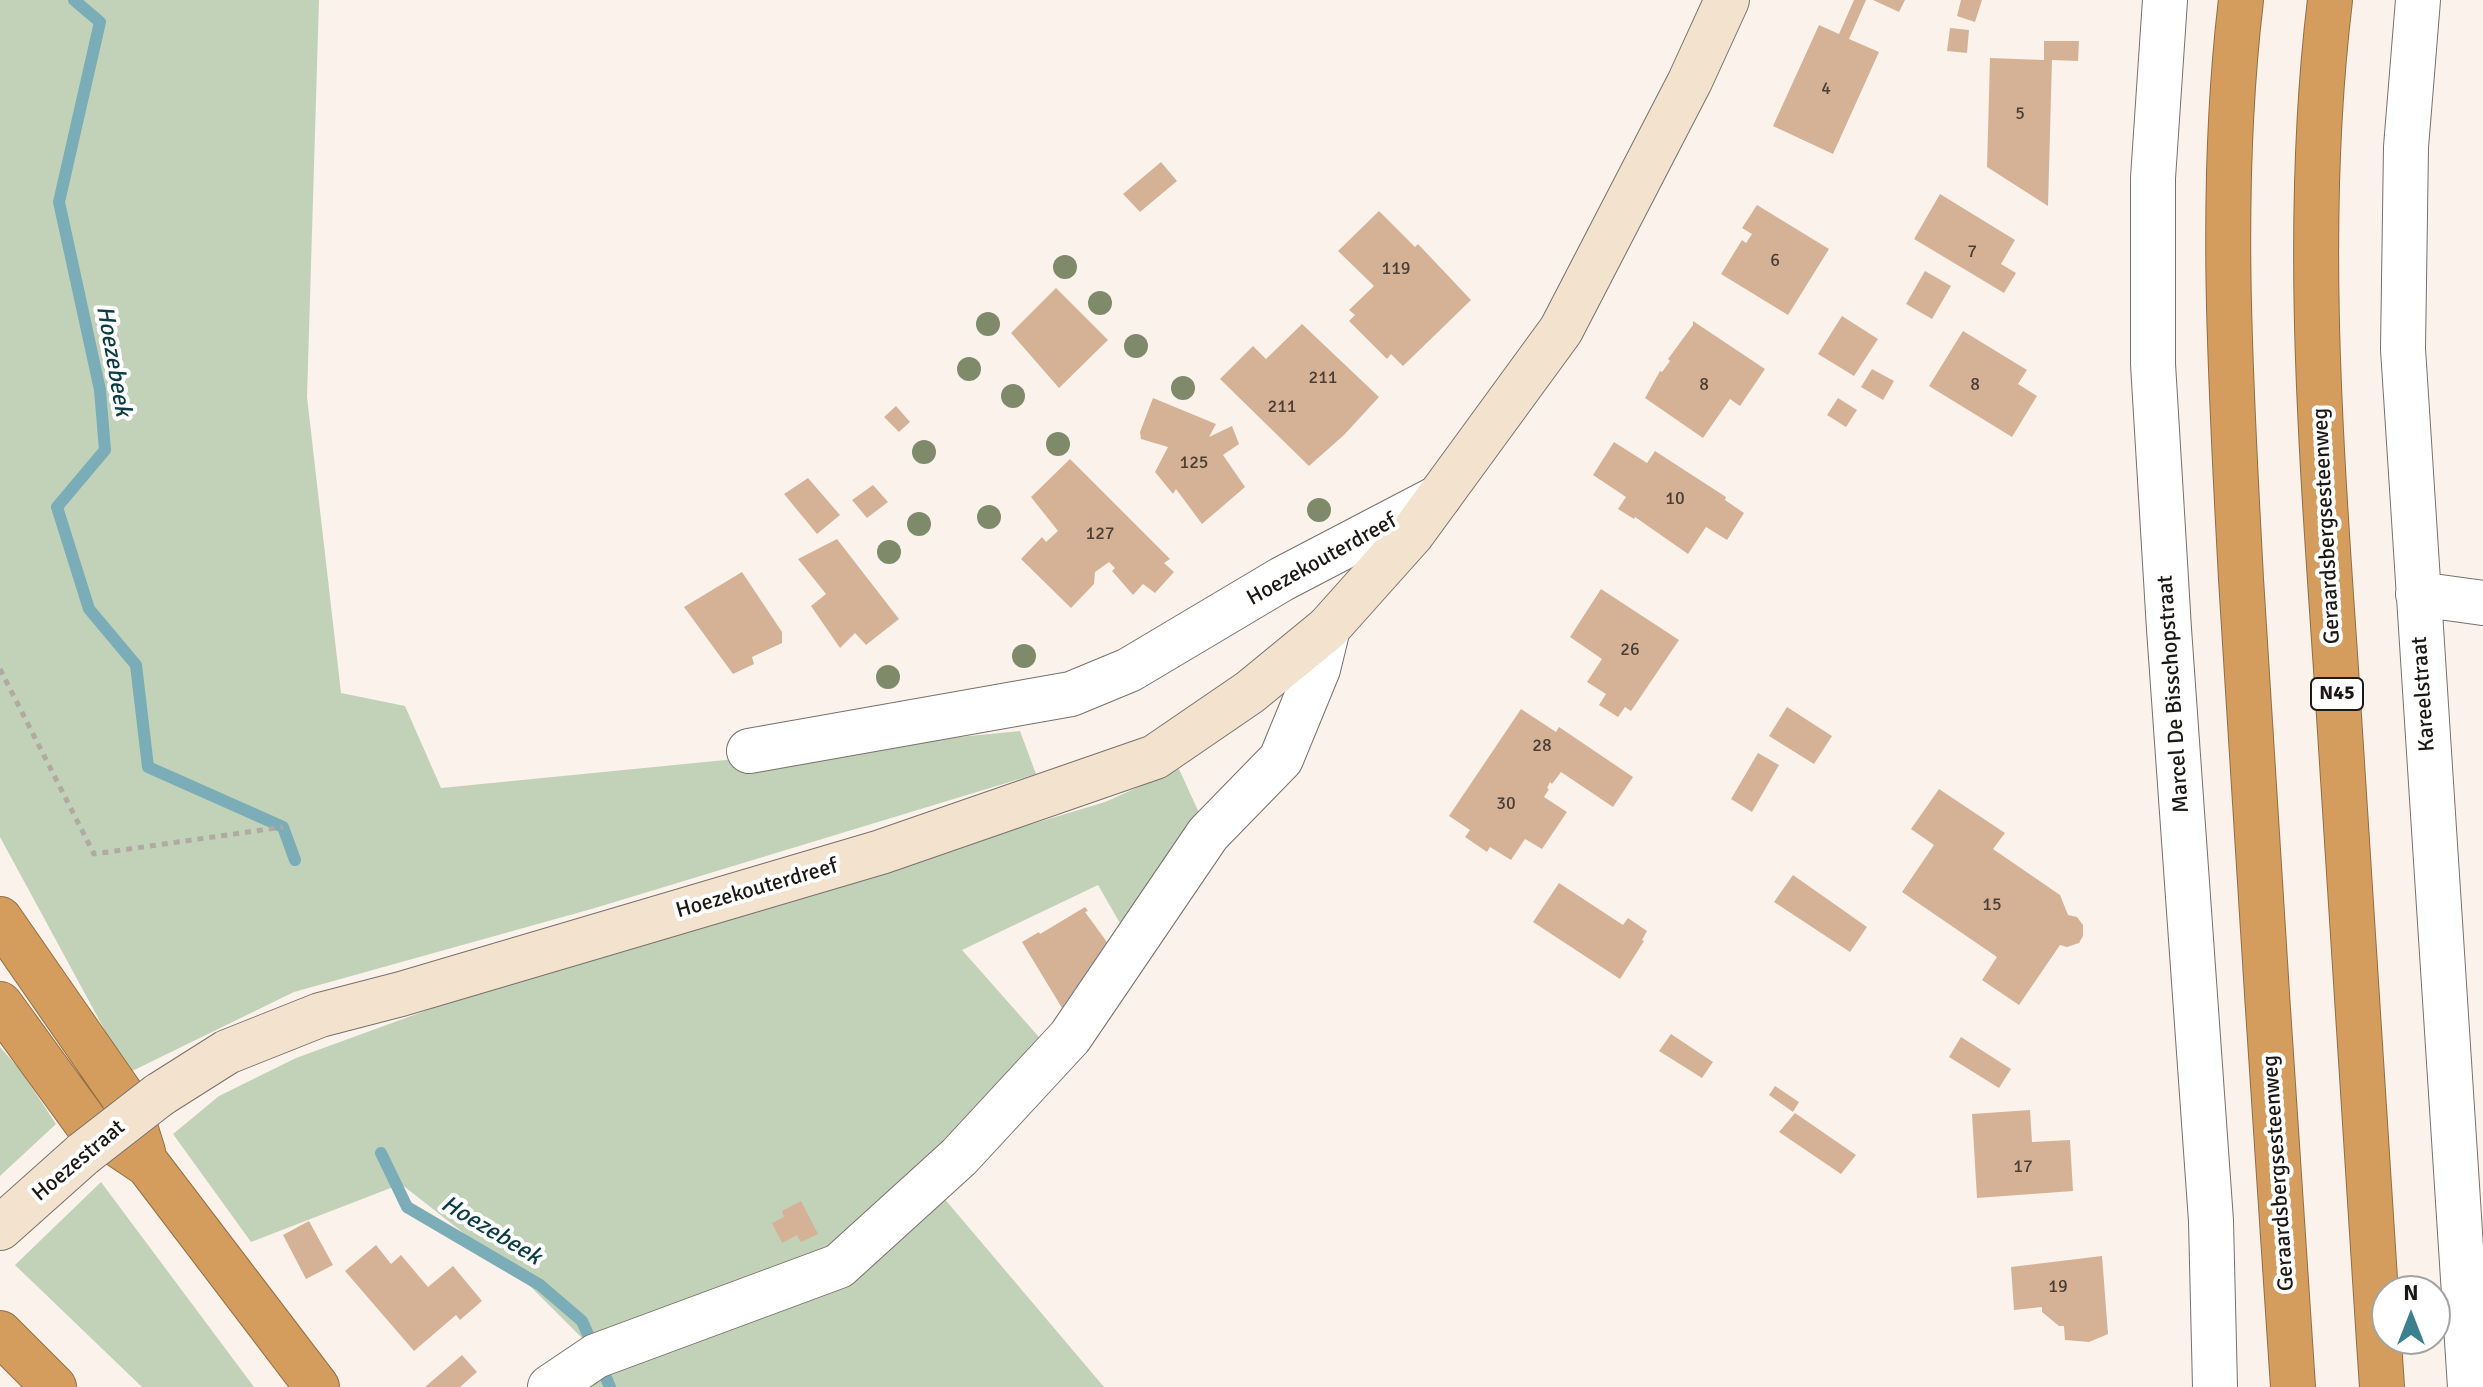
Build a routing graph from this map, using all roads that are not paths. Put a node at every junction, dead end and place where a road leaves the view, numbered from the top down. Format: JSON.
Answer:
{"nodes":[{"id":1,"x":1727,"y":0,"type":"edge"},
{"id":2,"x":2165,"y":0,"type":"edge"},
{"id":3,"x":2241,"y":0,"type":"edge"},
{"id":4,"x":2330,"y":0,"type":"edge"},
{"id":5,"x":2418,"y":0,"type":"edge"},
{"id":6,"x":1439,"y":497,"type":"junction"},
{"id":7,"x":2418,"y":594,"type":"junction"},
{"id":8,"x":2483,"y":603,"type":"edge"},
{"id":9,"x":1328,"y":628,"type":"junction"},
{"id":10,"x":749,"y":751,"type":"dead end"},
{"id":11,"x":0,"y":919,"type":"edge"},
{"id":12,"x":0,"y":1004,"type":"edge"},
{"id":13,"x":159,"y":1095,"type":"joint"},
{"id":14,"x":148,"y":1165,"type":"junction"},
{"id":15,"x":0,"y":1228,"type":"edge"},
{"id":16,"x":0,"y":1333,"type":"edge"},
{"id":17,"x":54,"y":1387,"type":"edge"},
{"id":18,"x":317,"y":1387,"type":"edge"},
{"id":19,"x":550,"y":1387,"type":"edge"},
{"id":20,"x":2215,"y":1387,"type":"edge"},
{"id":21,"x":2293,"y":1387,"type":"edge"},
{"id":22,"x":2382,"y":1387,"type":"edge"},
{"id":23,"x":2470,"y":1387,"type":"edge"}],
"edges":[{"from":1,"to":6,"type":"street","name":"Hoezekouterdreef"},
{"from":2,"to":20,"type":"street","name":"Marcel De Bisschopstraat"},
{"from":3,"to":21,"type":"highway","name":"Geraardsbergsesteenweg"},
{"from":4,"to":22,"type":"highway","name":"Geraardsbergsesteenweg","number":"N45"},
{"from":5,"to":7,"type":"street","name":"Kareelstraat"},
{"from":6,"to":9,"type":"street","name":"Hoezekouterdreef"},
{"from":6,"to":10,"type":"street","name":"Hoezekouterdreef"},
{"from":7,"to":8,"type":"street"},
{"from":7,"to":23,"type":"street","name":"Kareelstraat"},
{"from":9,"to":13,"type":"street","name":"Hoezekouterdreef"},
{"from":9,"to":19,"type":"street","name":"Hoezekouterdreef"},
{"from":11,"to":14,"type":"highway"},
{"from":12,"to":14,"type":"highway"},
{"from":13,"to":15,"type":"street","name":"Hoezestraat","bridge":true},
{"from":14,"to":18,"type":"highway"},
{"from":16,"to":17,"type":"highway"}]}
